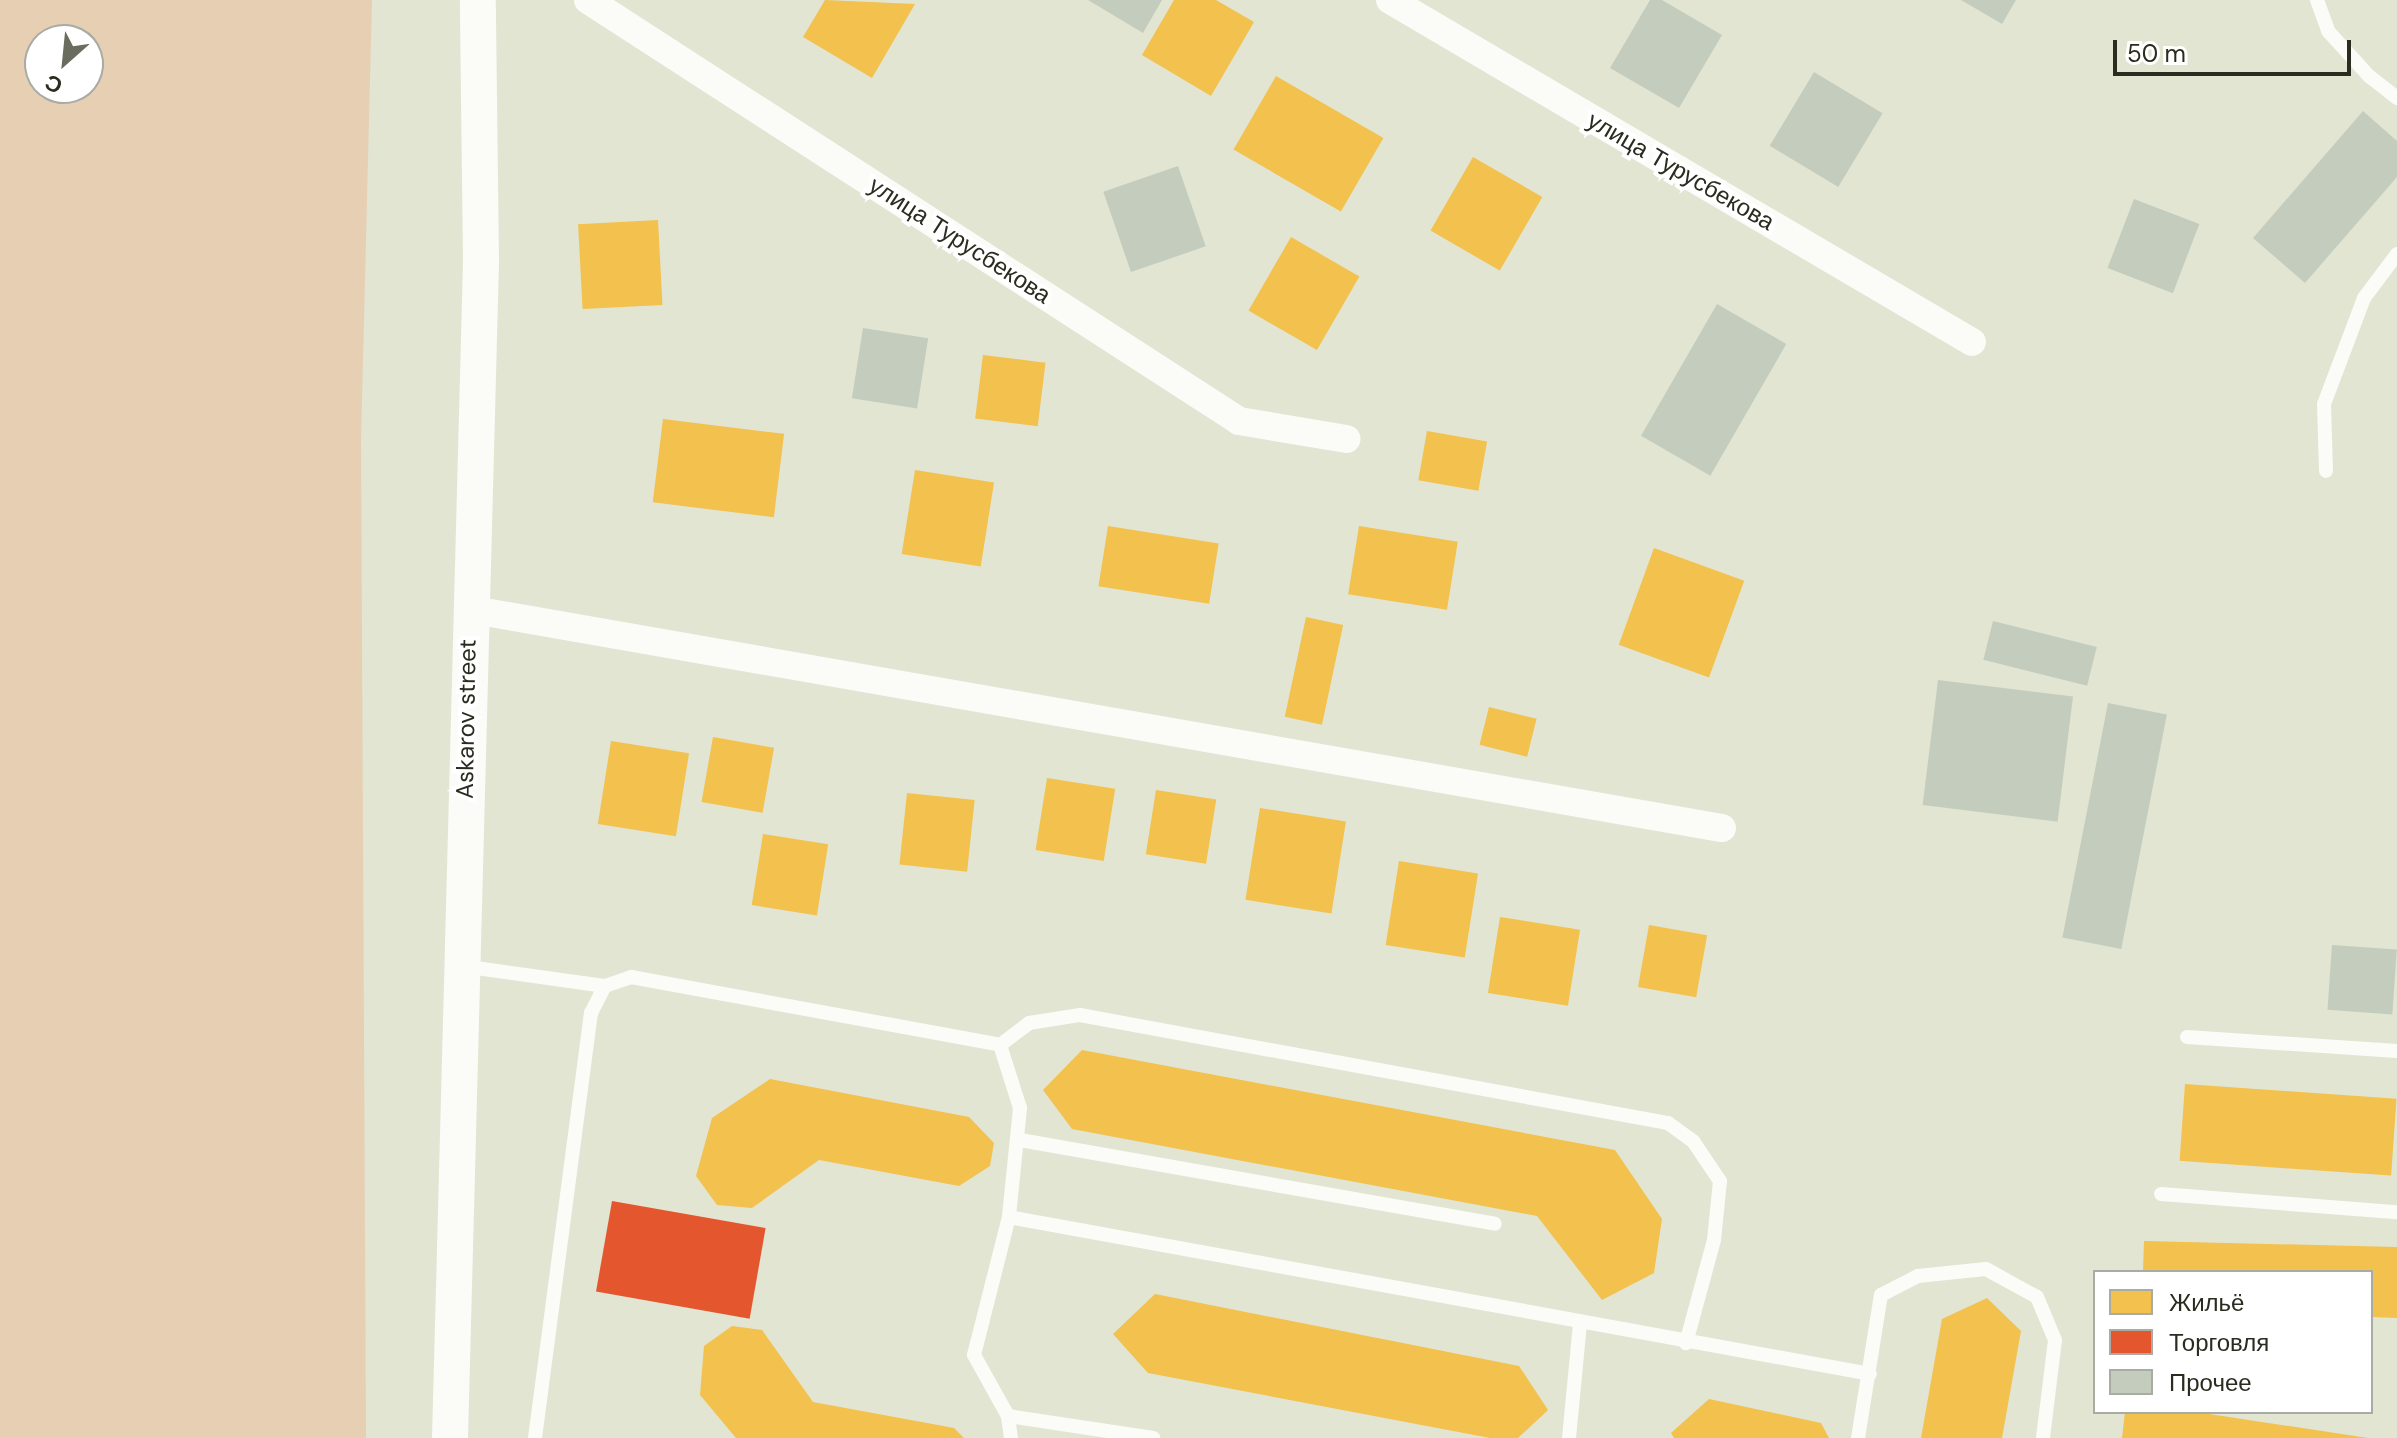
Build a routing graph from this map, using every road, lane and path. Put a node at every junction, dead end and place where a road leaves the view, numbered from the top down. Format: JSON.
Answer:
{"nodes":[{"id":1,"x":478,"y":0,"type":"edge"},
{"id":2,"x":588,"y":0,"type":"edge"},
{"id":3,"x":1390,"y":0,"type":"edge"},
{"id":4,"x":2317,"y":0,"type":"edge"},
{"id":5,"x":2397,"y":98,"type":"edge"},
{"id":6,"x":2397,"y":254,"type":"edge"},
{"id":7,"x":1972,"y":342,"type":"dead end"},
{"id":8,"x":1347,"y":439,"type":"dead end"},
{"id":9,"x":2326,"y":471,"type":"dead end"},
{"id":10,"x":468,"y":609,"type":"junction"},
{"id":11,"x":1722,"y":828,"type":"dead end"},
{"id":12,"x":460,"y":966,"type":"junction"},
{"id":13,"x":605,"y":986,"type":"junction"},
{"id":14,"x":2187,"y":1037,"type":"dead end"},
{"id":15,"x":1000,"y":1045,"type":"junction"},
{"id":16,"x":2397,"y":1051,"type":"edge"},
{"id":17,"x":1020,"y":1140,"type":"junction"},
{"id":18,"x":2161,"y":1194,"type":"dead end"},
{"id":19,"x":2397,"y":1212,"type":"edge"},
{"id":20,"x":1009,"y":1217,"type":"junction"},
{"id":21,"x":1495,"y":1224,"type":"dead end"},
{"id":22,"x":1580,"y":1323,"type":"junction"},
{"id":23,"x":1686,"y":1343,"type":"junction"},
{"id":24,"x":1870,"y":1374,"type":"junction"},
{"id":25,"x":1008,"y":1416,"type":"junction"},
{"id":26,"x":450,"y":1438,"type":"edge"},
{"id":27,"x":535,"y":1438,"type":"edge"},
{"id":28,"x":1011,"y":1438,"type":"edge"},
{"id":29,"x":1153,"y":1438,"type":"edge"},
{"id":30,"x":1569,"y":1438,"type":"edge"},
{"id":31,"x":1858,"y":1438,"type":"edge"},
{"id":32,"x":2043,"y":1438,"type":"edge"}],
"edges":[{"from":1,"to":10,"type":"street","name":"Askarov street"},
{"from":2,"to":8,"type":"street","name":"улица Турусбекова"},
{"from":3,"to":7,"type":"street","name":"улица Турусбекова"},
{"from":4,"to":5,"type":"lane"},
{"from":6,"to":9,"type":"lane"},
{"from":10,"to":11,"type":"street"},
{"from":10,"to":12,"type":"street","name":"Askarov street"},
{"from":12,"to":13,"type":"lane"},
{"from":12,"to":26,"type":"street","name":"Askarov street"},
{"from":13,"to":15,"type":"lane"},
{"from":13,"to":27,"type":"lane"},
{"from":14,"to":16,"type":"lane"},
{"from":15,"to":17,"type":"lane"},
{"from":15,"to":23,"type":"lane"},
{"from":17,"to":20,"type":"lane"},
{"from":17,"to":21,"type":"lane"},
{"from":18,"to":19,"type":"lane"},
{"from":20,"to":22,"type":"lane"},
{"from":20,"to":25,"type":"lane"},
{"from":22,"to":23,"type":"lane"},
{"from":22,"to":30,"type":"lane"},
{"from":23,"to":24,"type":"lane"},
{"from":24,"to":31,"type":"lane"},
{"from":24,"to":32,"type":"lane"},
{"from":25,"to":28,"type":"lane"},
{"from":25,"to":29,"type":"lane"}]}
